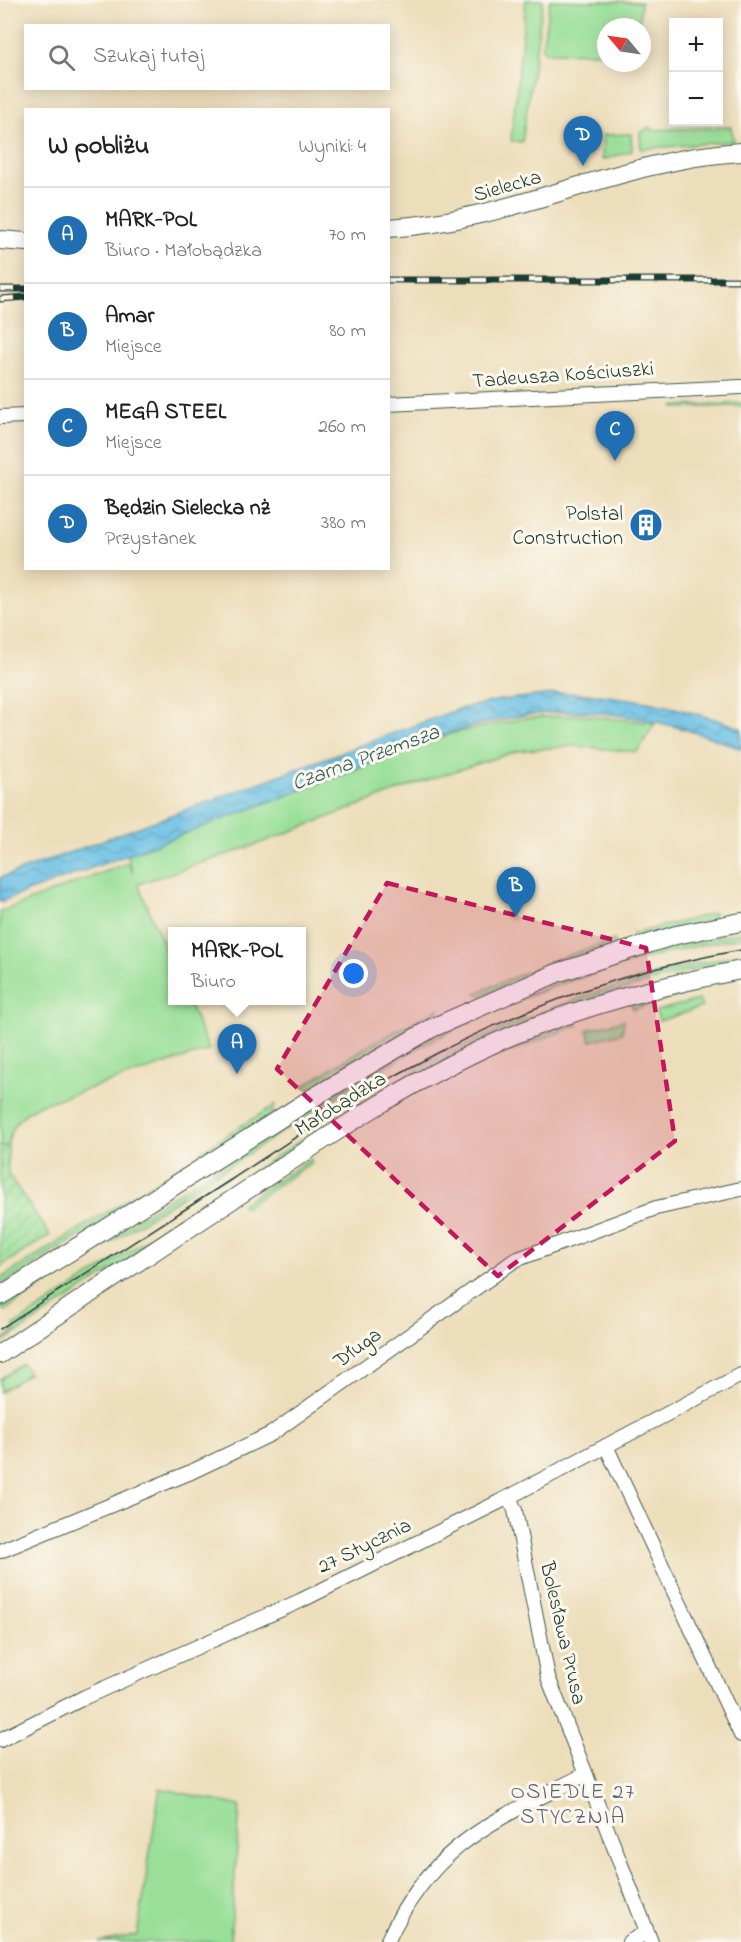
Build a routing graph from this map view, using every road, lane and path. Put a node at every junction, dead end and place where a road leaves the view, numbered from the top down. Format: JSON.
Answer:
{"nodes":[{"id":1,"x":741,"y":152,"type":"edge"},
{"id":2,"x":390,"y":228,"type":"edge"},
{"id":3,"x":0,"y":240,"type":"edge"},
{"id":4,"x":24,"y":242,"type":"edge"},
{"id":5,"x":741,"y":387,"type":"edge"},
{"id":6,"x":390,"y":404,"type":"edge"},
{"id":7,"x":24,"y":416,"type":"edge"},
{"id":8,"x":0,"y":417,"type":"edge"},
{"id":9,"x":741,"y":922,"type":"edge"},
{"id":10,"x":741,"y":970,"type":"edge"},
{"id":11,"x":741,"y":1189,"type":"edge"},
{"id":12,"x":0,"y":1296,"type":"edge"},
{"id":13,"x":0,"y":1354,"type":"edge"},
{"id":14,"x":738,"y":1381,"type":"edge"},
{"id":15,"x":606,"y":1446,"type":"junction"},
{"id":16,"x":509,"y":1497,"type":"junction"},
{"id":17,"x":0,"y":1551,"type":"edge"},
{"id":18,"x":741,"y":1735,"type":"edge"},
{"id":19,"x":0,"y":1740,"type":"edge"},
{"id":20,"x":584,"y":1775,"type":"junction"},
{"id":21,"x":649,"y":1937,"type":"edge"},
{"id":22,"x":387,"y":1942,"type":"edge"},
{"id":23,"x":629,"y":1942,"type":"edge"}],
"edges":[{"from":1,"to":2,"type":"street","name":"Sielecka"},
{"from":3,"to":4,"type":"street"},
{"from":5,"to":6,"type":"street","name":"Tadeusza Kościuszki"},
{"from":7,"to":8,"type":"street"},
{"from":9,"to":12,"type":"street","name":"Małobądzka"},
{"from":10,"to":13,"type":"street","name":"Małobądzka"},
{"from":11,"to":17,"type":"street","name":"Długa"},
{"from":14,"to":15,"type":"street","name":"27 Stycznia"},
{"from":15,"to":16,"type":"street","name":"27 Stycznia"},
{"from":15,"to":18,"type":"street"},
{"from":16,"to":19,"type":"street","name":"27 Stycznia"},
{"from":16,"to":20,"type":"street","name":"Bolesława Prusa"},
{"from":20,"to":21,"type":"street","name":"Bolesława Prusa"},
{"from":20,"to":22,"type":"street"},
{"from":21,"to":23,"type":"street"}]}
